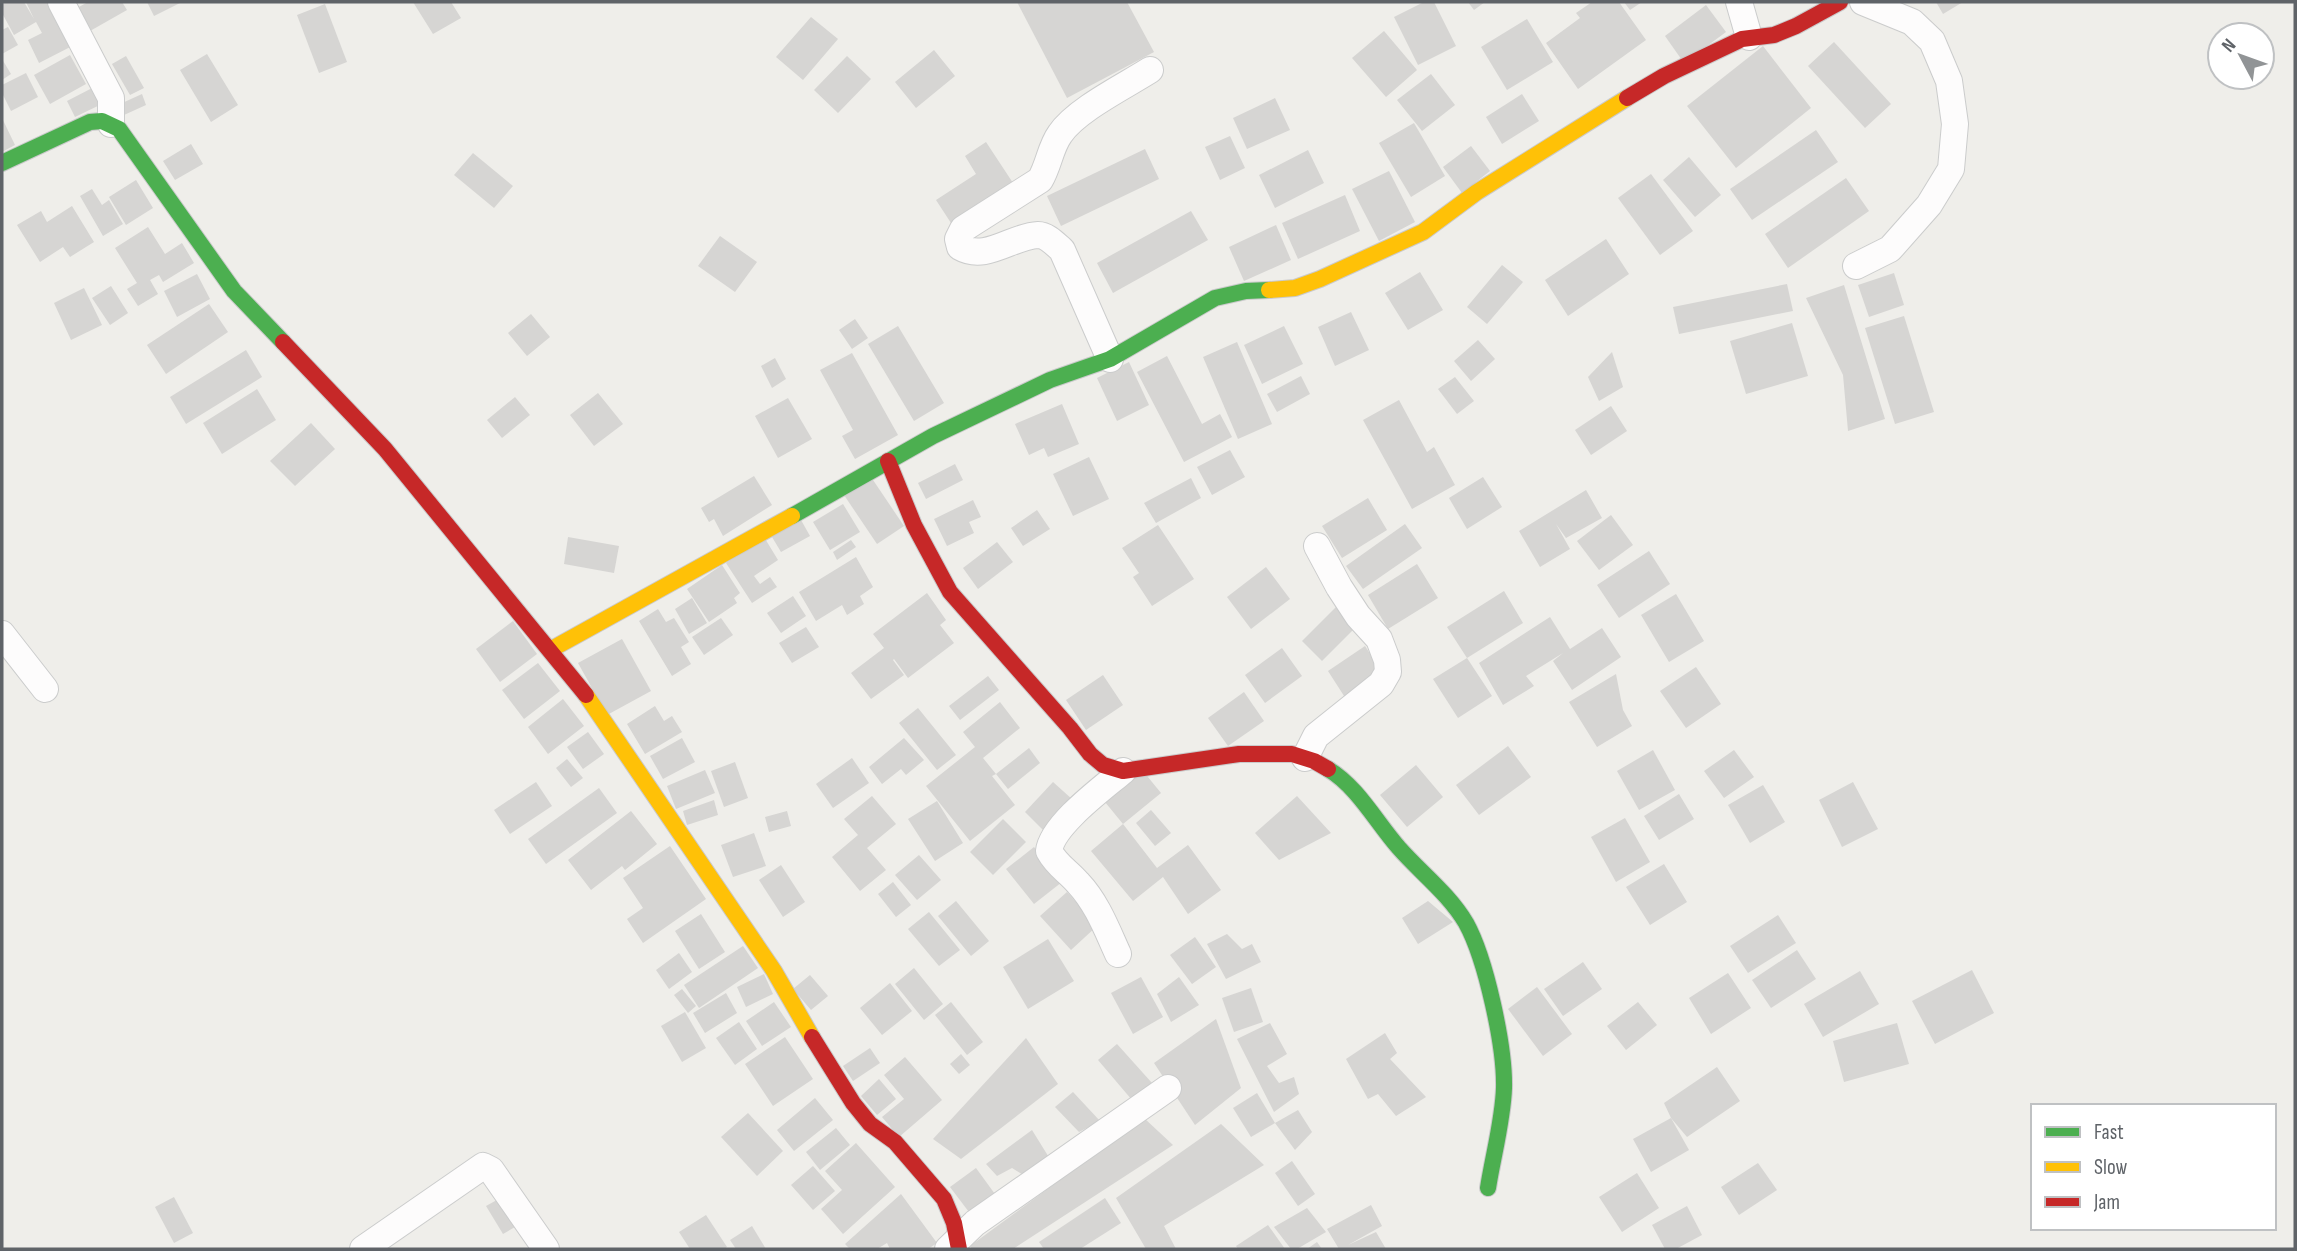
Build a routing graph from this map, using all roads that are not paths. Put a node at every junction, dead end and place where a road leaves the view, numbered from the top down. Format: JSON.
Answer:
{"nodes":[{"id":1,"x":61,"y":2,"type":"edge"},
{"id":2,"x":1739,"y":2,"type":"edge"},
{"id":3,"x":1840,"y":2,"type":"edge"},
{"id":4,"x":1863,"y":2,"type":"edge"},
{"id":5,"x":1749,"y":37,"type":"junction"},
{"id":6,"x":1150,"y":70,"type":"dead end"},
{"id":7,"x":111,"y":124,"type":"junction"},
{"id":8,"x":2,"y":163,"type":"edge"},
{"id":9,"x":1856,"y":266,"type":"dead end"},
{"id":10,"x":1110,"y":359,"type":"junction"},
{"id":11,"x":888,"y":461,"type":"junction"},
{"id":12,"x":1317,"y":546,"type":"dead end"},
{"id":13,"x":2,"y":634,"type":"edge"},
{"id":14,"x":550,"y":650,"type":"junction"},
{"id":15,"x":45,"y":689,"type":"dead end"},
{"id":16,"x":1305,"y":758,"type":"junction"},
{"id":17,"x":1123,"y":771,"type":"junction"},
{"id":18,"x":1118,"y":954,"type":"dead end"},
{"id":19,"x":1168,"y":1088,"type":"dead end"},
{"id":20,"x":1488,"y":1188,"type":"dead end"},
{"id":21,"x":955,"y":1247,"type":"edge"},
{"id":22,"x":363,"y":1249,"type":"edge"},
{"id":23,"x":546,"y":1249,"type":"edge"}],
"edges":[{"from":1,"to":7,"type":"street"},
{"from":2,"to":5,"type":"street"},
{"from":3,"to":5,"type":"street"},
{"from":4,"to":9,"type":"street"},
{"from":5,"to":10,"type":"street"},
{"from":6,"to":10,"type":"street"},
{"from":7,"to":8,"type":"street"},
{"from":7,"to":14,"type":"street"},
{"from":10,"to":11,"type":"street"},
{"from":11,"to":14,"type":"street"},
{"from":11,"to":17,"type":"street"},
{"from":12,"to":16,"type":"street"},
{"from":13,"to":15,"type":"street"},
{"from":14,"to":21,"type":"street"},
{"from":16,"to":17,"type":"street"},
{"from":16,"to":20,"type":"street"},
{"from":17,"to":18,"type":"street"},
{"from":19,"to":21,"type":"street"},
{"from":22,"to":23,"type":"street"}]}
